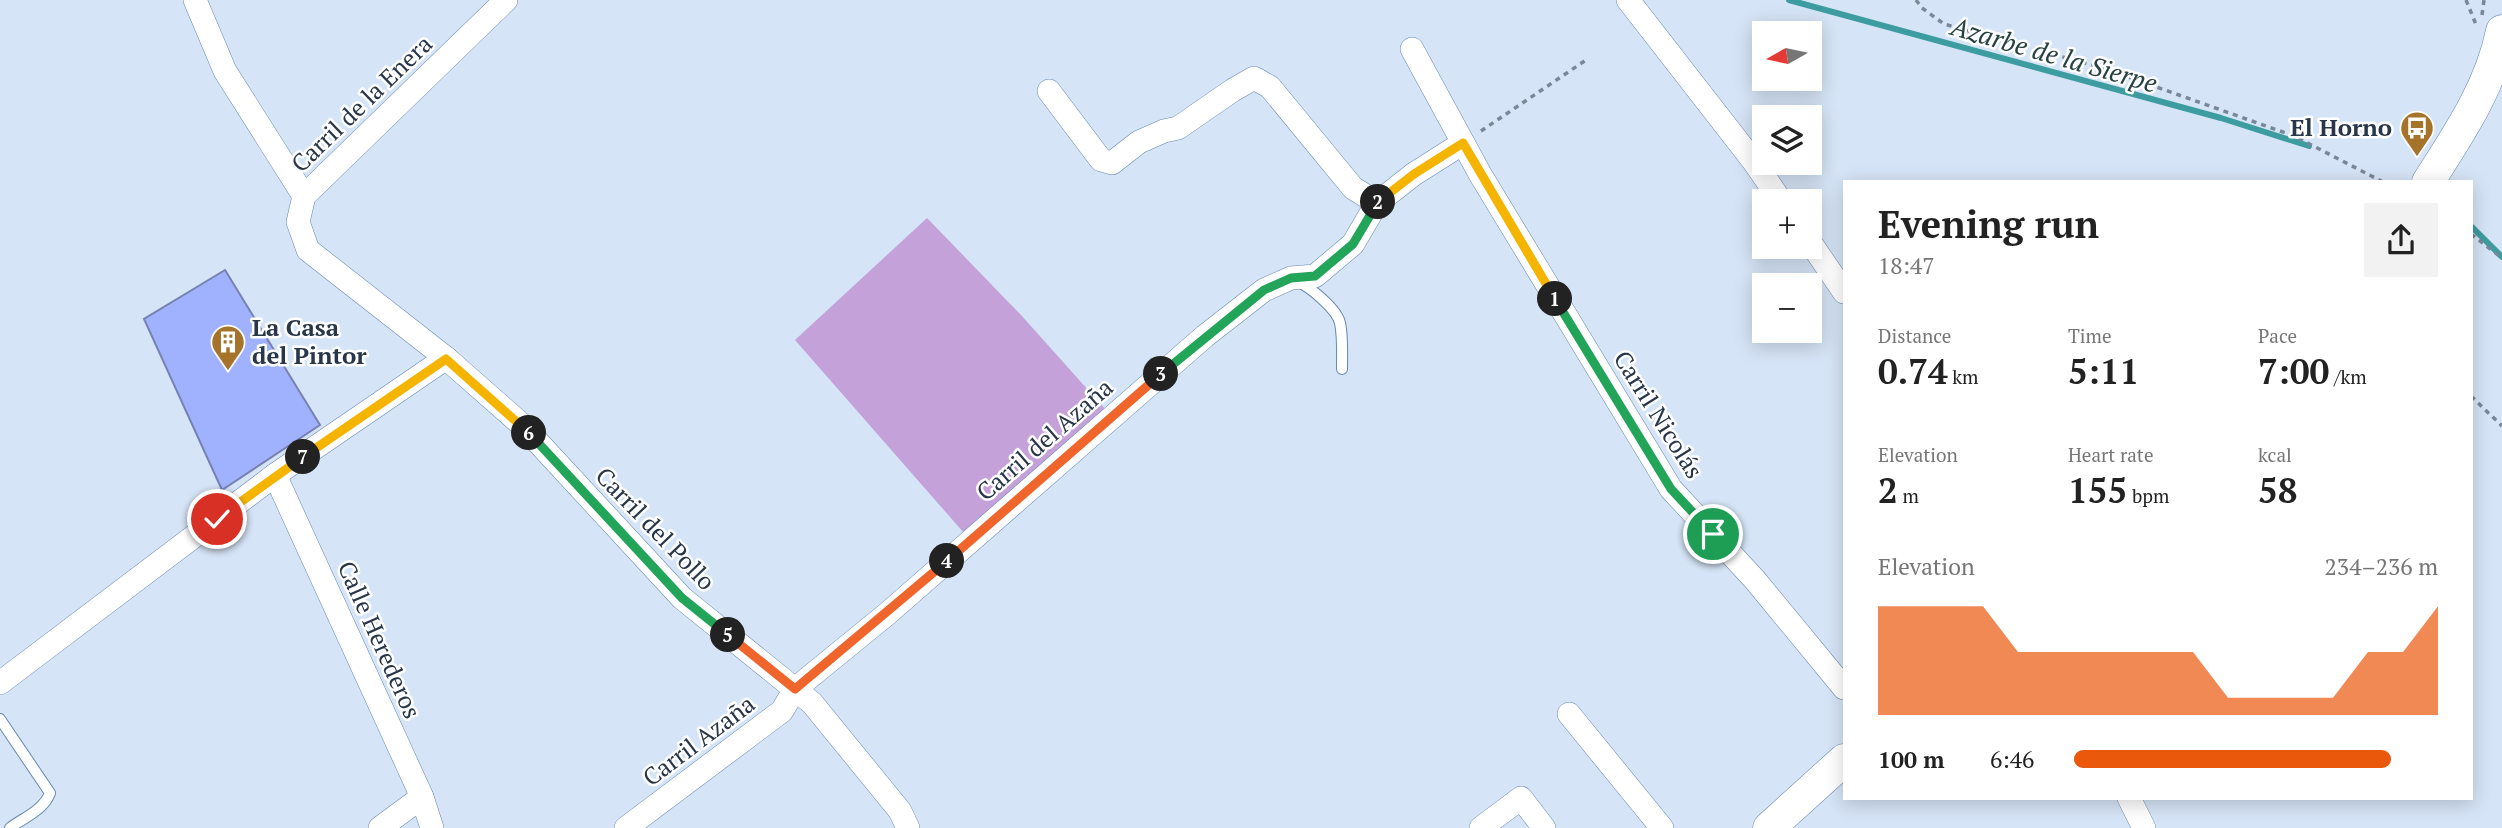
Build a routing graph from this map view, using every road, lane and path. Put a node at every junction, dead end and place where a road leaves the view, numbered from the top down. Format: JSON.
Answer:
{"nodes":[{"id":1,"x":195,"y":0,"type":"edge"},
{"id":2,"x":506,"y":0,"type":"edge"},
{"id":3,"x":1628,"y":0,"type":"edge"},
{"id":4,"x":1916,"y":0,"type":"edge"},
{"id":5,"x":2466,"y":0,"type":"edge"},
{"id":6,"x":2496,"y":38,"type":"edge"},
{"id":7,"x":1412,"y":49,"type":"dead end"},
{"id":8,"x":1586,"y":61,"type":"dead end"},
{"id":9,"x":1049,"y":91,"type":"dead end"},
{"id":10,"x":1463,"y":143,"type":"junction"},
{"id":11,"x":2379,"y":180,"type":"edge"},
{"id":12,"x":2429,"y":180,"type":"edge"},
{"id":13,"x":1773,"y":189,"type":"edge"},
{"id":14,"x":304,"y":197,"type":"junction"},
{"id":15,"x":1377,"y":203,"type":"junction"},
{"id":16,"x":2473,"y":236,"type":"edge"},
{"id":17,"x":2502,"y":258,"type":"edge"},
{"id":18,"x":1822,"y":259,"type":"edge"},
{"id":19,"x":1291,"y":278,"type":"junction"},
{"id":20,"x":1843,"y":291,"type":"edge"},
{"id":21,"x":446,"y":359,"type":"junction"},
{"id":22,"x":1342,"y":369,"type":"dead end"},
{"id":23,"x":2473,"y":399,"type":"edge"},
{"id":24,"x":2502,"y":426,"type":"edge"},
{"id":25,"x":275,"y":475,"type":"junction"},
{"id":26,"x":0,"y":683,"type":"edge"},
{"id":27,"x":1843,"y":687,"type":"edge"},
{"id":28,"x":795,"y":689,"type":"junction"},
{"id":29,"x":1569,"y":714,"type":"dead end"},
{"id":30,"x":0,"y":719,"type":"edge"},
{"id":31,"x":1843,"y":761,"type":"edge"},
{"id":32,"x":422,"y":797,"type":"junction"},
{"id":33,"x":2130,"y":800,"type":"edge"},
{"id":34,"x":10,"y":828,"type":"edge"},
{"id":35,"x":380,"y":828,"type":"edge"},
{"id":36,"x":432,"y":828,"type":"edge"},
{"id":37,"x":626,"y":828,"type":"edge"},
{"id":38,"x":908,"y":828,"type":"edge"},
{"id":39,"x":1481,"y":828,"type":"edge"},
{"id":40,"x":1544,"y":828,"type":"edge"},
{"id":41,"x":1662,"y":828,"type":"edge"},
{"id":42,"x":1769,"y":828,"type":"edge"},
{"id":43,"x":2144,"y":828,"type":"edge"}],
"edges":[{"from":1,"to":14,"type":"street"},
{"from":2,"to":14,"type":"street","name":"Carril de la Enera"},
{"from":3,"to":13,"type":"street"},
{"from":4,"to":11,"type":"path"},
{"from":5,"to":6,"type":"path"},
{"from":6,"to":12,"type":"main road"},
{"from":7,"to":10,"type":"street","name":"Carril Nicolás"},
{"from":8,"to":10,"type":"path"},
{"from":9,"to":15,"type":"street"},
{"from":10,"to":15,"type":"street","name":"Carril del Azaña"},
{"from":10,"to":27,"type":"street","name":"Carril Nicolás"},
{"from":14,"to":21,"type":"street","name":"Carril de la Enera"},
{"from":15,"to":19,"type":"street","name":"Carril del Azaña"},
{"from":16,"to":17,"type":"path"},
{"from":18,"to":20,"type":"street"},
{"from":19,"to":22,"type":"lane"},
{"from":19,"to":28,"type":"street","name":"Carril del Azaña"},
{"from":21,"to":25,"type":"street"},
{"from":21,"to":28,"type":"street","name":"Carril del Pollo"},
{"from":23,"to":24,"type":"path"},
{"from":25,"to":26,"type":"street"},
{"from":25,"to":32,"type":"street","name":"Calle Herederos"},
{"from":28,"to":37,"type":"street","name":"Carril Azaña"},
{"from":28,"to":38,"type":"street","name":"Carril del Pollo"},
{"from":29,"to":41,"type":"street"},
{"from":30,"to":34,"type":"lane"},
{"from":31,"to":42,"type":"main road"},
{"from":32,"to":35,"type":"street"},
{"from":32,"to":36,"type":"street","name":"Calle Herederos"},
{"from":33,"to":43,"type":"street"},
{"from":39,"to":40,"type":"street"}]}
